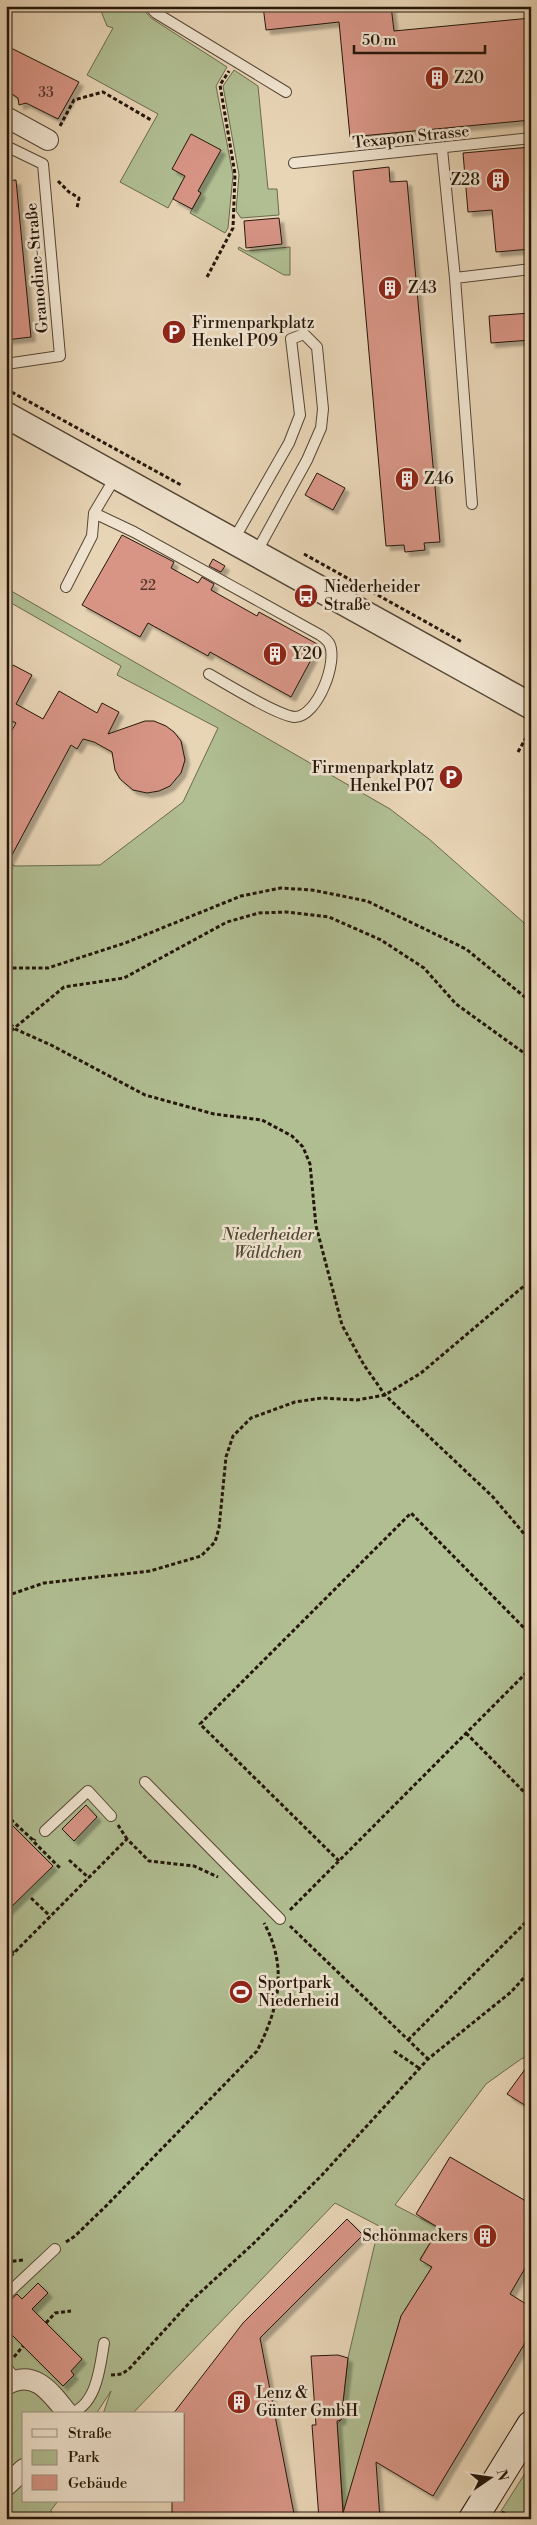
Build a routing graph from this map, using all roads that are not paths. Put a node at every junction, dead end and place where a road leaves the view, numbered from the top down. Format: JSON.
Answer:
{"nodes":[{"id":1,"x":149,"y":6,"type":"edge"},
{"id":2,"x":286,"y":92,"type":"dead end"},
{"id":3,"x":6,"y":117,"type":"edge"},
{"id":4,"x":52,"y":137,"type":"road end"},
{"id":5,"x":531,"y":138,"type":"edge"},
{"id":6,"x":6,"y":146,"type":"edge"},
{"id":7,"x":442,"y":149,"type":"junction"},
{"id":8,"x":294,"y":163,"type":"dead end"},
{"id":9,"x":531,"y":269,"type":"edge"},
{"id":10,"x":455,"y":278,"type":"junction"},
{"id":11,"x":6,"y":364,"type":"edge"},
{"id":12,"x":6,"y":415,"type":"edge"},
{"id":13,"x":116,"y":476,"type":"junction"},
{"id":14,"x":472,"y":504,"type":"dead end"},
{"id":15,"x":94,"y":513,"type":"junction"},
{"id":16,"x":233,"y":542,"type":"junction"},
{"id":17,"x":256,"y":553,"type":"junction"},
{"id":18,"x":66,"y":587,"type":"dead end"},
{"id":19,"x":209,"y":674,"type":"dead end"},
{"id":20,"x":531,"y":706,"type":"edge"},
{"id":21,"x":145,"y":1782,"type":"dead end"},
{"id":22,"x":111,"y":1816,"type":"dead end"},
{"id":23,"x":45,"y":1831,"type":"road end"},
{"id":24,"x":281,"y":1918,"type":"road end"},
{"id":25,"x":55,"y":2249,"type":"road end"},
{"id":26,"x":6,"y":2295,"type":"edge"},
{"id":27,"x":104,"y":2342,"type":"dead end"},
{"id":28,"x":10,"y":2377,"type":"edge"},
{"id":29,"x":66,"y":2412,"type":"edge"},
{"id":30,"x":75,"y":2412,"type":"edge"},
{"id":31,"x":531,"y":2425,"type":"edge"},
{"id":32,"x":22,"y":2470,"type":"edge"},
{"id":33,"x":6,"y":2486,"type":"edge"},
{"id":34,"x":473,"y":2519,"type":"edge"}],
"edges":[{"from":1,"to":2,"type":"lane"},
{"from":3,"to":4,"type":"street"},
{"from":5,"to":7,"type":"lane","name":"Texapon Strasse"},
{"from":6,"to":11,"type":"lane","name":"Granodine-Straße"},
{"from":7,"to":8,"type":"lane","name":"Texapon Strasse"},
{"from":7,"to":10,"type":"lane"},
{"from":9,"to":10,"type":"lane"},
{"from":10,"to":14,"type":"lane"},
{"from":12,"to":13,"type":"street"},
{"from":13,"to":15,"type":"lane"},
{"from":13,"to":16,"type":"street"},
{"from":15,"to":18,"type":"lane"},
{"from":15,"to":19,"type":"lane"},
{"from":16,"to":17,"type":"street"},
{"from":16,"to":17,"type":"lane"},
{"from":17,"to":20,"type":"street"},
{"from":21,"to":24,"type":"lane"},
{"from":22,"to":23,"type":"lane"},
{"from":25,"to":26,"type":"lane"},
{"from":27,"to":30,"type":"lane"},
{"from":28,"to":29,"type":"street"},
{"from":31,"to":34,"type":"main road"},
{"from":32,"to":33,"type":"street"}]}
